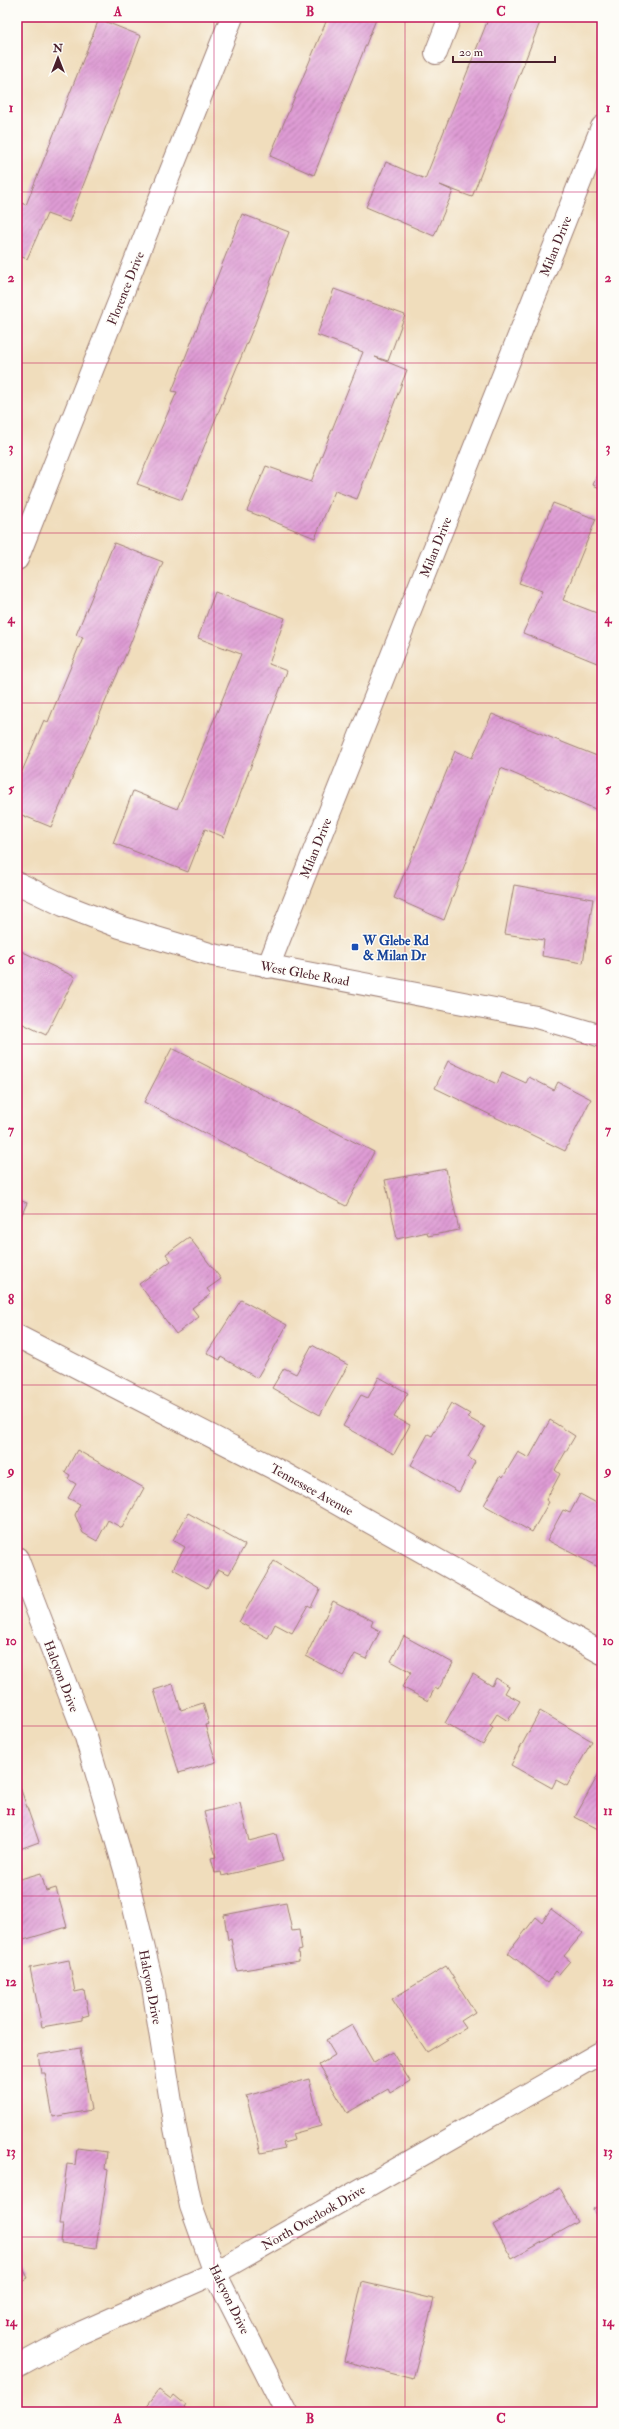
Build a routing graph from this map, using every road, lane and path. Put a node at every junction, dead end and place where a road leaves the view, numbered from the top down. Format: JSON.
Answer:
{"nodes":[{"id":1,"x":232,"y":17,"type":"edge"},
{"id":2,"x":450,"y":17,"type":"edge"},
{"id":3,"x":436,"y":53,"type":"dead end"},
{"id":4,"x":602,"y":127,"type":"edge"},
{"id":5,"x":17,"y":559,"type":"edge"},
{"id":6,"x":17,"y":883,"type":"edge"},
{"id":7,"x":268,"y":967,"type":"junction"},
{"id":8,"x":602,"y":1036,"type":"edge"},
{"id":9,"x":17,"y":1336,"type":"edge"},
{"id":10,"x":17,"y":1558,"type":"edge"},
{"id":11,"x":602,"y":1653,"type":"edge"},
{"id":12,"x":602,"y":2052,"type":"edge"},
{"id":13,"x":215,"y":2273,"type":"junction"},
{"id":14,"x":17,"y":2367,"type":"edge"},
{"id":15,"x":286,"y":2412,"type":"edge"}],
"edges":[{"from":1,"to":5,"type":"street","name":"Florence Drive"},
{"from":2,"to":3,"type":"street"},
{"from":4,"to":7,"type":"street","name":"Milan Drive"},
{"from":6,"to":7,"type":"street","name":"West Glebe Road"},
{"from":7,"to":8,"type":"street","name":"West Glebe Road"},
{"from":9,"to":11,"type":"street","name":"Tennessee Avenue"},
{"from":10,"to":13,"type":"street","name":"Halcyon Drive"},
{"from":12,"to":13,"type":"street","name":"North Overlook Drive"},
{"from":13,"to":14,"type":"street","name":"North Overlook Drive"},
{"from":13,"to":15,"type":"street","name":"Halcyon Drive"}]}
